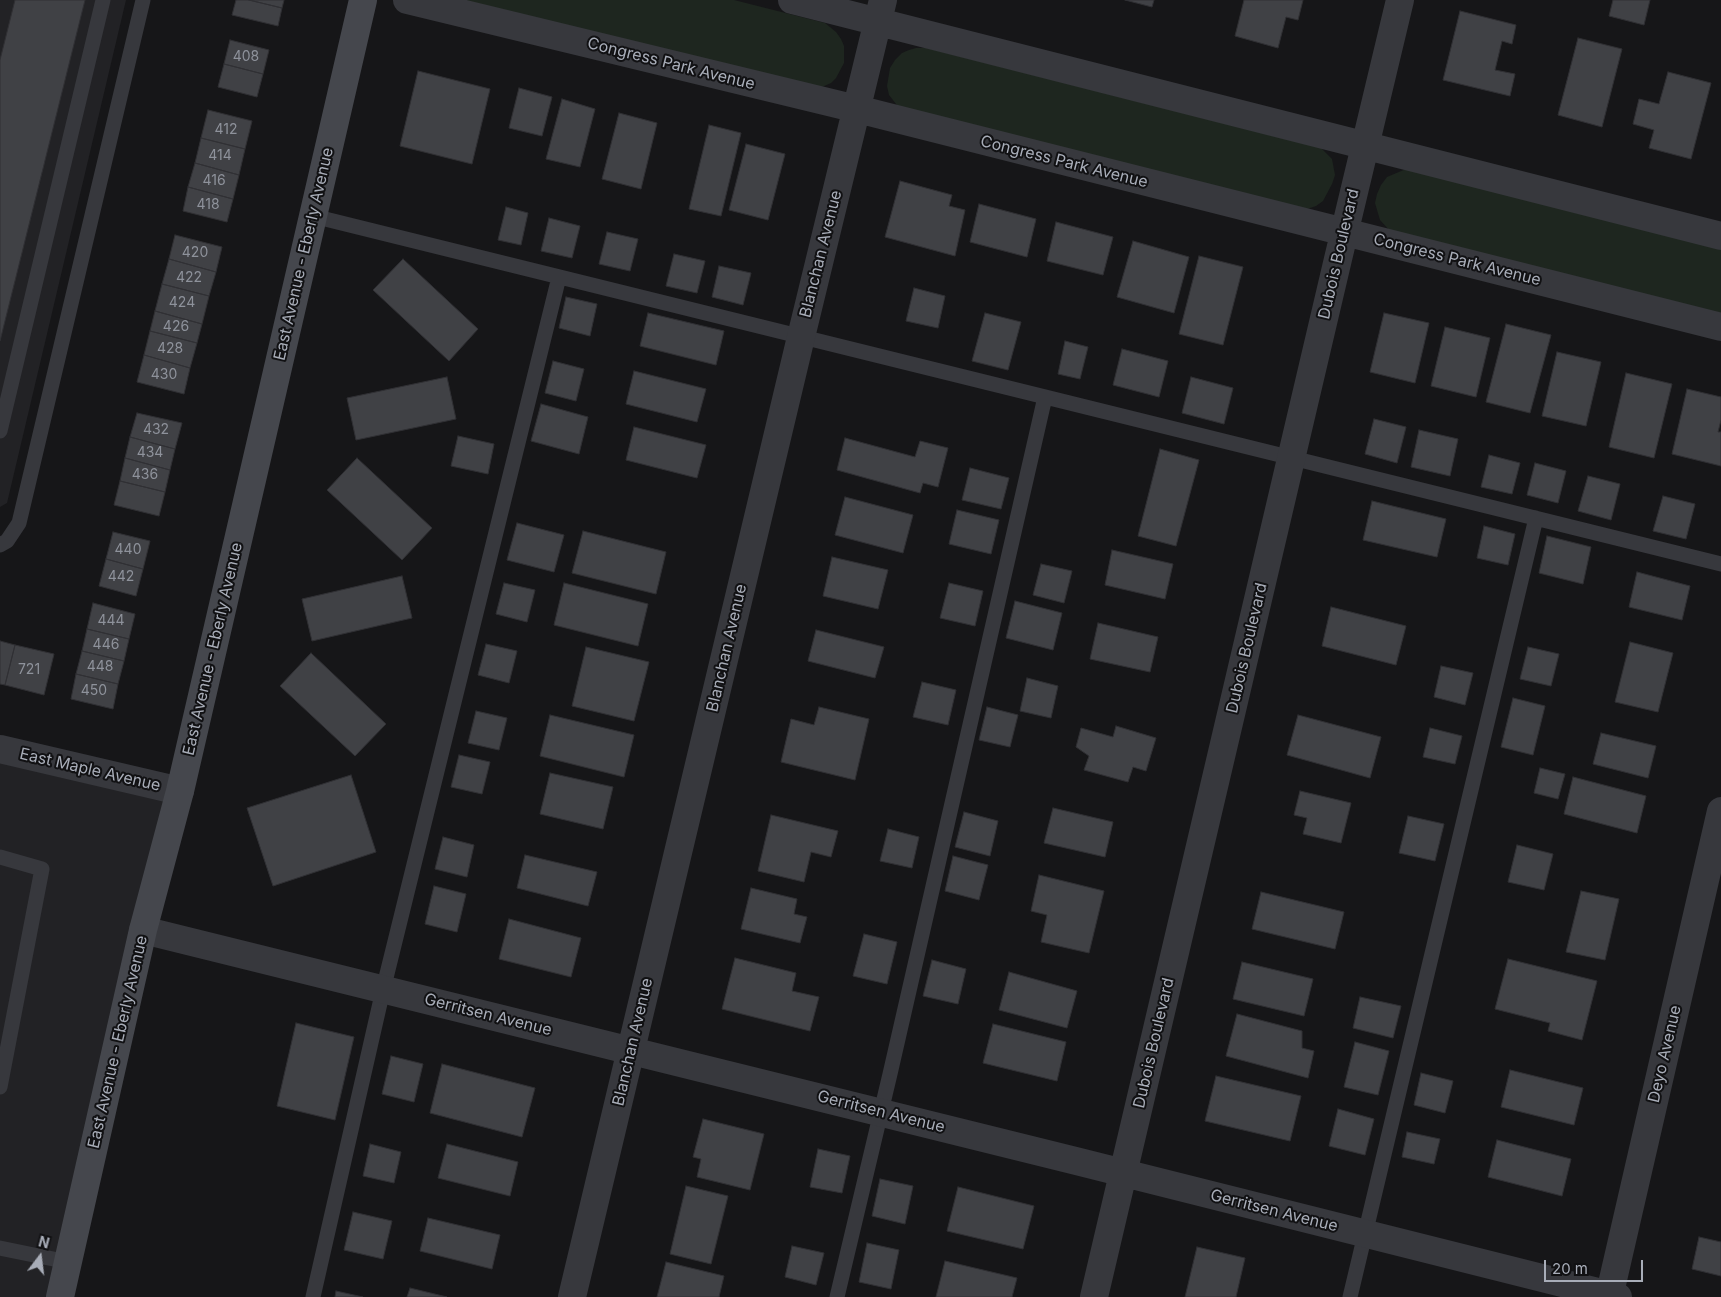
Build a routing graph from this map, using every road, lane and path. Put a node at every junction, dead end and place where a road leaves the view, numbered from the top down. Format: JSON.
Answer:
{"nodes":[{"id":1,"x":103,"y":0,"type":"edge"},
{"id":2,"x":143,"y":0,"type":"edge"},
{"id":3,"x":363,"y":0,"type":"edge"},
{"id":4,"x":407,"y":0,"type":"edge"},
{"id":5,"x":792,"y":0,"type":"edge"},
{"id":6,"x":1400,"y":0,"type":"edge"},
{"id":7,"x":881,"y":11,"type":"edge"},
{"id":8,"x":857,"y":109,"type":"junction"},
{"id":9,"x":1365,"y":146,"type":"junction"},
{"id":10,"x":313,"y":216,"type":"junction"},
{"id":11,"x":1344,"y":232,"type":"junction"},
{"id":12,"x":1721,"y":236,"type":"edge"},
{"id":13,"x":559,"y":277,"type":"junction"},
{"id":14,"x":1721,"y":326,"type":"edge"},
{"id":15,"x":801,"y":337,"type":"junction"},
{"id":16,"x":1045,"y":397,"type":"junction"},
{"id":17,"x":0,"y":431,"type":"edge"},
{"id":18,"x":1291,"y":458,"type":"junction"},
{"id":19,"x":1536,"y":518,"type":"junction"},
{"id":20,"x":0,"y":545,"type":"edge"},
{"id":21,"x":1721,"y":564,"type":"edge"},
{"id":22,"x":0,"y":749,"type":"edge"},
{"id":23,"x":180,"y":791,"type":"junction"},
{"id":24,"x":1721,"y":811,"type":"edge"},
{"id":25,"x":0,"y":857,"type":"edge"},
{"id":26,"x":143,"y":930,"type":"junction"},
{"id":27,"x":383,"y":990,"type":"junction"},
{"id":28,"x":632,"y":1050,"type":"junction"},
{"id":29,"x":2,"y":1068,"type":"edge"},
{"id":30,"x":0,"y":1088,"type":"edge"},
{"id":31,"x":881,"y":1112,"type":"junction"},
{"id":32,"x":1124,"y":1173,"type":"junction"},
{"id":33,"x":1366,"y":1234,"type":"junction"},
{"id":34,"x":0,"y":1248,"type":"edge"},
{"id":35,"x":68,"y":1262,"type":"junction"},
{"id":36,"x":1612,"y":1296,"type":"edge"},
{"id":37,"x":60,"y":1297,"type":"edge"},
{"id":38,"x":313,"y":1297,"type":"edge"},
{"id":39,"x":572,"y":1297,"type":"edge"},
{"id":40,"x":837,"y":1297,"type":"edge"},
{"id":41,"x":1094,"y":1297,"type":"edge"},
{"id":42,"x":1350,"y":1297,"type":"edge"}],
"edges":[{"from":1,"to":17,"type":"lane"},
{"from":2,"to":20,"type":"lane"},
{"from":3,"to":10,"type":"main road","name":"East Avenue - Eberly Avenue"},
{"from":4,"to":8,"type":"street","name":"Congress Park Avenue"},
{"from":5,"to":7,"type":"street"},
{"from":6,"to":9,"type":"street","name":"Dubois Boulevard"},
{"from":7,"to":8,"type":"street","name":"Blanchan Avenue"},
{"from":7,"to":9,"type":"street"},
{"from":8,"to":11,"type":"street","name":"Congress Park Avenue"},
{"from":8,"to":15,"type":"street","name":"Blanchan Avenue"},
{"from":9,"to":11,"type":"street","name":"Dubois Boulevard"},
{"from":9,"to":12,"type":"street"},
{"from":10,"to":13,"type":"lane"},
{"from":10,"to":23,"type":"main road","name":"East Avenue - Eberly Avenue"},
{"from":11,"to":14,"type":"street","name":"Congress Park Avenue"},
{"from":11,"to":18,"type":"street","name":"Dubois Boulevard"},
{"from":13,"to":15,"type":"lane"},
{"from":13,"to":27,"type":"lane"},
{"from":15,"to":16,"type":"lane"},
{"from":15,"to":28,"type":"street","name":"Blanchan Avenue"},
{"from":16,"to":18,"type":"lane"},
{"from":16,"to":31,"type":"lane"},
{"from":18,"to":19,"type":"lane"},
{"from":18,"to":32,"type":"street","name":"Dubois Boulevard"},
{"from":19,"to":21,"type":"lane"},
{"from":19,"to":33,"type":"lane"},
{"from":22,"to":23,"type":"street","name":"East Maple Avenue"},
{"from":23,"to":26,"type":"main road","name":"East Avenue - Eberly Avenue"},
{"from":24,"to":36,"type":"street","name":"Deyo Avenue"},
{"from":25,"to":29,"type":"lane"},
{"from":26,"to":27,"type":"street","name":"Gerritsen Avenue"},
{"from":26,"to":35,"type":"main road","name":"East Avenue - Eberly Avenue"},
{"from":27,"to":28,"type":"street","name":"Gerritsen Avenue"},
{"from":27,"to":38,"type":"lane"},
{"from":28,"to":31,"type":"street","name":"Gerritsen Avenue"},
{"from":28,"to":39,"type":"street","name":"Blanchan Avenue"},
{"from":29,"to":30,"type":"lane"},
{"from":31,"to":32,"type":"street","name":"Gerritsen Avenue"},
{"from":31,"to":40,"type":"lane"},
{"from":32,"to":33,"type":"street","name":"Gerritsen Avenue"},
{"from":32,"to":41,"type":"street","name":"Dubois Boulevard"},
{"from":33,"to":36,"type":"street","name":"Gerritsen Avenue"},
{"from":33,"to":42,"type":"lane"},
{"from":34,"to":35,"type":"lane"},
{"from":35,"to":37,"type":"main road","name":"East Avenue - Eberly Avenue"}]}
